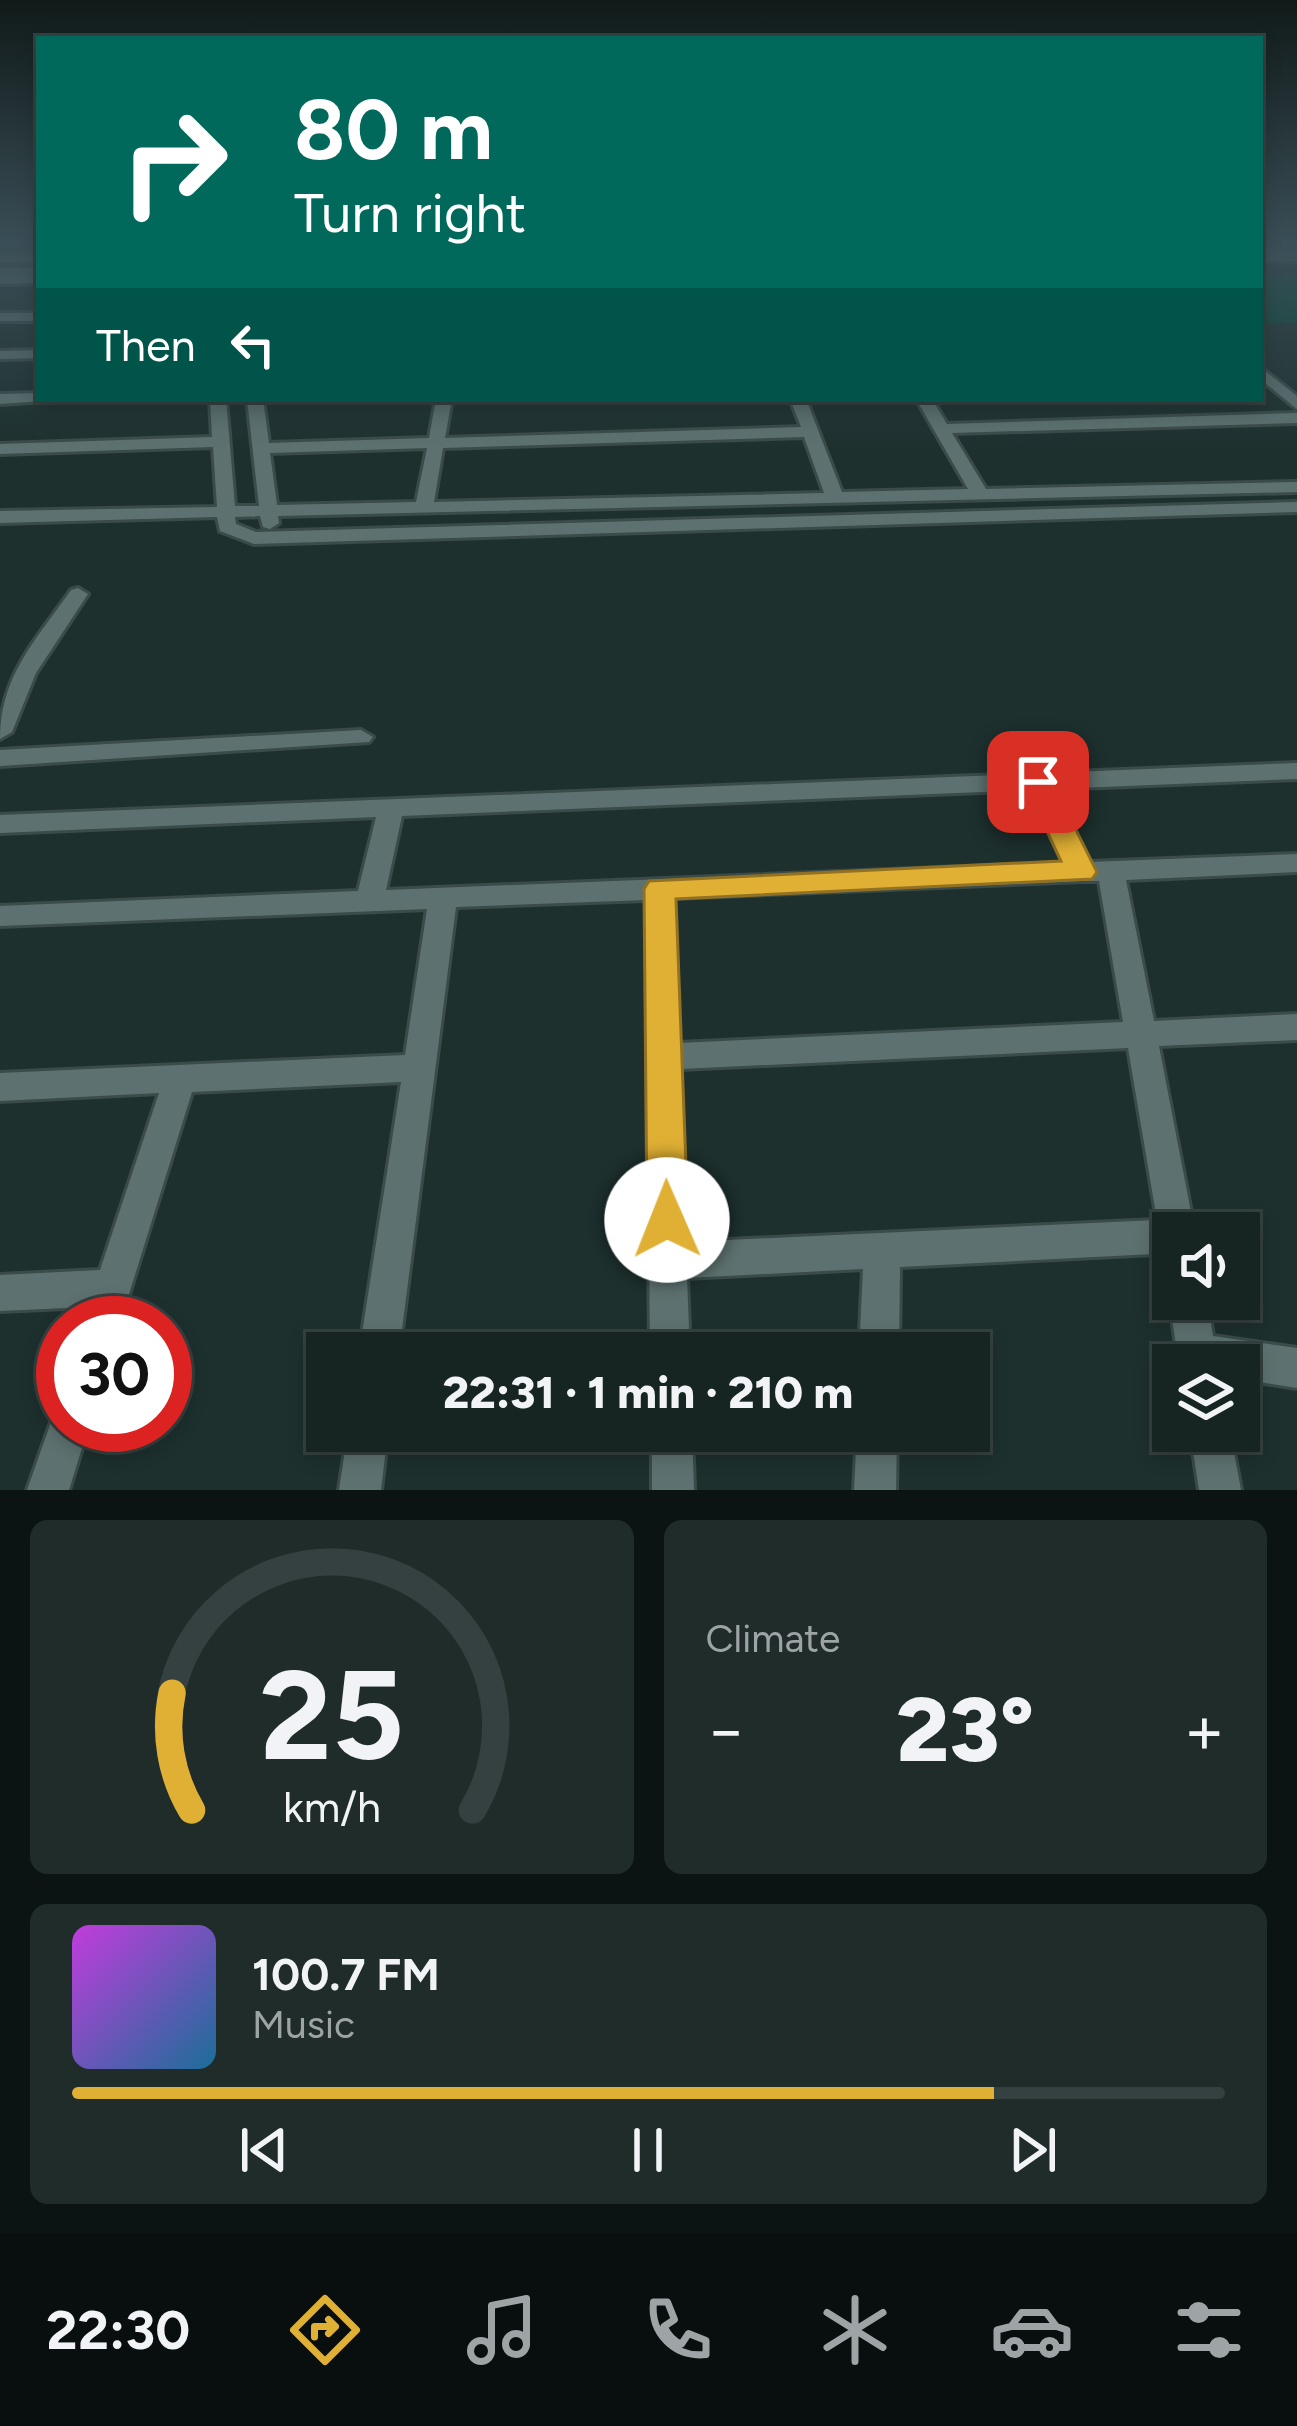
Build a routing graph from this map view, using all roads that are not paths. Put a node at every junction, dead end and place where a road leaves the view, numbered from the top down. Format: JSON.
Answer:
{"nodes":[{"id":1,"x":36,"y":316,"type":"edge"},
{"id":2,"x":0,"y":317,"type":"edge"},
{"id":3,"x":36,"y":354,"type":"edge"},
{"id":4,"x":0,"y":356,"type":"edge"},
{"id":5,"x":1263,"y":373,"type":"edge"},
{"id":6,"x":36,"y":398,"type":"edge"},
{"id":7,"x":0,"y":399,"type":"edge"},
{"id":8,"x":218,"y":402,"type":"edge"},
{"id":9,"x":255,"y":402,"type":"edge"},
{"id":10,"x":443,"y":402,"type":"edge"},
{"id":11,"x":799,"y":402,"type":"edge"},
{"id":12,"x":926,"y":402,"type":"edge"},
{"id":13,"x":1297,"y":404,"type":"edge"},
{"id":14,"x":1297,"y":418,"type":"edge"},
{"id":15,"x":940,"y":429,"type":"junction"},
{"id":16,"x":810,"y":432,"type":"junction"},
{"id":17,"x":221,"y":442,"type":"junction"},
{"id":18,"x":436,"y":443,"type":"junction"},
{"id":19,"x":261,"y":448,"type":"junction"},
{"id":20,"x":0,"y":449,"type":"edge"},
{"id":21,"x":1297,"y":487,"type":"edge"},
{"id":22,"x":981,"y":496,"type":"junction"},
{"id":23,"x":836,"y":500,"type":"junction"},
{"id":24,"x":1297,"y":507,"type":"edge"},
{"id":25,"x":424,"y":508,"type":"junction"},
{"id":26,"x":269,"y":509,"type":"junction"},
{"id":27,"x":226,"y":511,"type":"junction"},
{"id":28,"x":0,"y":517,"type":"edge"},
{"id":29,"x":271,"y":538,"type":"junction"},
{"id":30,"x":78,"y":594,"type":"dead end"},
{"id":31,"x":0,"y":732,"type":"edge"},
{"id":32,"x":362,"y":737,"type":"dead end"},
{"id":33,"x":0,"y":758,"type":"edge"},
{"id":34,"x":1297,"y":771,"type":"edge"},
{"id":35,"x":1038,"y":782,"type":"junction"},
{"id":36,"x":391,"y":808,"type":"junction"},
{"id":37,"x":0,"y":824,"type":"edge"},
{"id":38,"x":1297,"y":863,"type":"edge"},
{"id":39,"x":1096,"y":871,"type":"junction"},
{"id":40,"x":660,"y":889,"type":"junction"},
{"id":41,"x":443,"y":898,"type":"junction"},
{"id":42,"x":370,"y":901,"type":"junction"},
{"id":43,"x":3,"y":922,"type":"edge"},
{"id":44,"x":1297,"y":1028,"type":"edge"},
{"id":45,"x":1141,"y":1035,"type":"junction"},
{"id":46,"x":664,"y":1057,"type":"junction"},
{"id":47,"x":419,"y":1068,"type":"junction"},
{"id":48,"x":180,"y":1079,"type":"junction"},
{"id":49,"x":0,"y":1087,"type":"edge"},
{"id":50,"x":1171,"y":1212,"type":"edge"},
{"id":51,"x":1152,"y":1235,"type":"edge"},
{"id":52,"x":882,"y":1251,"type":"junction"},
{"id":53,"x":668,"y":1261,"type":"junction"},
{"id":54,"x":0,"y":1293,"type":"edge"},
{"id":55,"x":109,"y":1296,"type":"edge"},
{"id":56,"x":36,"y":1297,"type":"edge"},
{"id":57,"x":382,"y":1332,"type":"edge"},
{"id":58,"x":670,"y":1332,"type":"edge"},
{"id":59,"x":880,"y":1332,"type":"edge"},
{"id":60,"x":1260,"y":1365,"type":"edge"},
{"id":61,"x":1297,"y":1368,"type":"edge"},
{"id":62,"x":60,"y":1452,"type":"edge"},
{"id":63,"x":365,"y":1452,"type":"edge"},
{"id":64,"x":672,"y":1452,"type":"edge"},
{"id":65,"x":876,"y":1452,"type":"edge"},
{"id":66,"x":1214,"y":1452,"type":"edge"},
{"id":67,"x":48,"y":1490,"type":"edge"},
{"id":68,"x":360,"y":1490,"type":"edge"},
{"id":69,"x":673,"y":1490,"type":"edge"},
{"id":70,"x":875,"y":1490,"type":"edge"},
{"id":71,"x":1220,"y":1490,"type":"edge"}],
"edges":[{"from":1,"to":2,"type":"street"},
{"from":3,"to":4,"type":"street"},
{"from":5,"to":13,"type":"street"},
{"from":6,"to":7,"type":"street"},
{"from":8,"to":17,"type":"street"},
{"from":9,"to":19,"type":"street"},
{"from":10,"to":18,"type":"street"},
{"from":11,"to":16,"type":"street"},
{"from":12,"to":15,"type":"street"},
{"from":14,"to":15,"type":"street"},
{"from":15,"to":22,"type":"street"},
{"from":16,"to":18,"type":"street"},
{"from":16,"to":23,"type":"street"},
{"from":17,"to":20,"type":"street"},
{"from":17,"to":27,"type":"street"},
{"from":18,"to":19,"type":"street"},
{"from":18,"to":25,"type":"street"},
{"from":19,"to":26,"type":"street"},
{"from":21,"to":22,"type":"street"},
{"from":22,"to":23,"type":"street"},
{"from":23,"to":25,"type":"street"},
{"from":24,"to":29,"type":"street"},
{"from":25,"to":26,"type":"street"},
{"from":26,"to":27,"type":"street"},
{"from":26,"to":29,"type":"street"},
{"from":27,"to":28,"type":"street"},
{"from":27,"to":29,"type":"street"},
{"from":30,"to":31,"type":"street"},
{"from":32,"to":33,"type":"street"},
{"from":34,"to":35,"type":"street"},
{"from":35,"to":36,"type":"street"},
{"from":35,"to":39,"type":"street"},
{"from":36,"to":37,"type":"street"},
{"from":36,"to":42,"type":"street"},
{"from":38,"to":39,"type":"street"},
{"from":39,"to":40,"type":"street"},
{"from":39,"to":45,"type":"street"},
{"from":40,"to":41,"type":"street"},
{"from":40,"to":46,"type":"street"},
{"from":41,"to":42,"type":"street"},
{"from":41,"to":47,"type":"street"},
{"from":42,"to":43,"type":"street"},
{"from":44,"to":45,"type":"street"},
{"from":45,"to":46,"type":"street"},
{"from":45,"to":50,"type":"street"},
{"from":46,"to":53,"type":"street"},
{"from":47,"to":48,"type":"street"},
{"from":47,"to":57,"type":"street"},
{"from":48,"to":49,"type":"street"},
{"from":48,"to":55,"type":"street"},
{"from":51,"to":52,"type":"street"},
{"from":52,"to":53,"type":"street"},
{"from":52,"to":59,"type":"street"},
{"from":53,"to":58,"type":"street"},
{"from":54,"to":56,"type":"street"},
{"from":60,"to":61,"type":"street"},
{"from":62,"to":67,"type":"street"},
{"from":63,"to":68,"type":"street"},
{"from":64,"to":69,"type":"street"},
{"from":65,"to":70,"type":"street"},
{"from":66,"to":71,"type":"street"}]}
